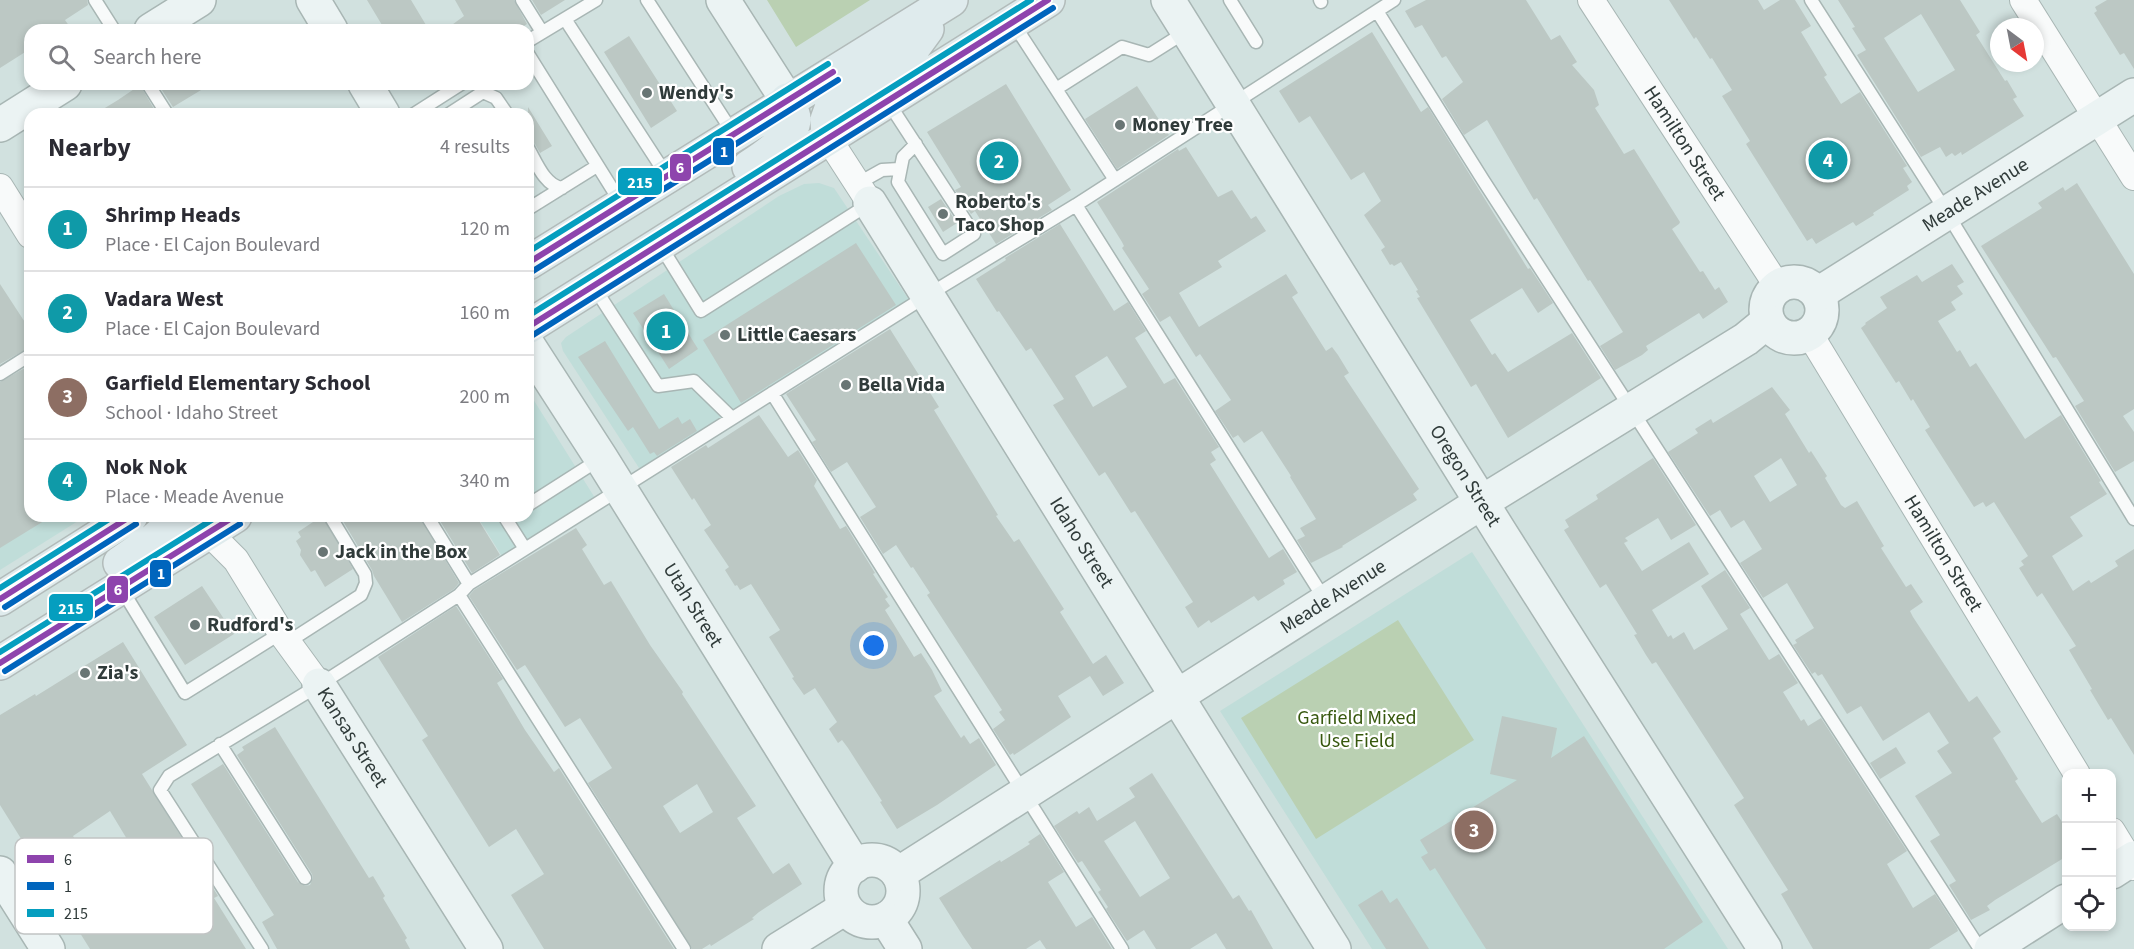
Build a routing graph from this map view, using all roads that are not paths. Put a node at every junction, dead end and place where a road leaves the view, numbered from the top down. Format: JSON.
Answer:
{"nodes":[{"id":1,"x":95,"y":0,"type":"edge"},
{"id":2,"x":199,"y":0,"type":"edge"},
{"id":3,"x":313,"y":0,"type":"edge"},
{"id":4,"x":522,"y":0,"type":"edge"},
{"id":5,"x":596,"y":0,"type":"edge"},
{"id":6,"x":647,"y":0,"type":"edge"},
{"id":7,"x":723,"y":0,"type":"edge"},
{"id":8,"x":1048,"y":0,"type":"edge"},
{"id":9,"x":1168,"y":0,"type":"edge"},
{"id":10,"x":1230,"y":0,"type":"edge"},
{"id":11,"x":1394,"y":0,"type":"edge"},
{"id":12,"x":1591,"y":0,"type":"edge"},
{"id":13,"x":1811,"y":0,"type":"edge"},
{"id":14,"x":2023,"y":0,"type":"edge"},
{"id":15,"x":947,"y":3,"type":"edge"},
{"id":16,"x":1377,"y":11,"type":"junction"},
{"id":17,"x":565,"y":19,"type":"junction"},
{"id":18,"x":1012,"y":22,"type":"junction"},
{"id":19,"x":110,"y":24,"type":"edge"},
{"id":20,"x":161,"y":24,"type":"edge"},
{"id":21,"x":327,"y":24,"type":"edge"},
{"id":22,"x":1188,"y":31,"type":"junction"},
{"id":23,"x":542,"y":32,"type":"junction"},
{"id":24,"x":534,"y":37,"type":"edge"},
{"id":25,"x":1256,"y":42,"type":"dead end"},
{"id":26,"x":534,"y":64,"type":"edge"},
{"id":27,"x":1056,"y":89,"type":"junction"},
{"id":28,"x":55,"y":90,"type":"edge"},
{"id":29,"x":152,"y":90,"type":"edge"},
{"id":30,"x":368,"y":90,"type":"edge"},
{"id":31,"x":452,"y":90,"type":"edge"},
{"id":32,"x":2134,"y":95,"type":"edge"},
{"id":33,"x":788,"y":100,"type":"junction"},
{"id":34,"x":888,"y":101,"type":"junction"},
{"id":35,"x":1234,"y":103,"type":"junction"},
{"id":36,"x":27,"y":108,"type":"edge"},
{"id":37,"x":163,"y":108,"type":"edge"},
{"id":38,"x":379,"y":108,"type":"edge"},
{"id":39,"x":423,"y":108,"type":"edge"},
{"id":40,"x":458,"y":108,"type":"edge"},
{"id":41,"x":503,"y":108,"type":"edge"},
{"id":42,"x":24,"y":110,"type":"edge"},
{"id":43,"x":2097,"y":119,"type":"junction"},
{"id":44,"x":0,"y":125,"type":"edge"},
{"id":45,"x":733,"y":134,"type":"junction"},
{"id":46,"x":828,"y":138,"type":"junction"},
{"id":47,"x":916,"y":144,"type":"junction"},
{"id":48,"x":534,"y":158,"type":"edge"},
{"id":49,"x":597,"y":166,"type":"junction"},
{"id":50,"x":899,"y":169,"type":"junction"},
{"id":51,"x":667,"y":176,"type":"junction"},
{"id":52,"x":2134,"y":177,"type":"edge"},
{"id":53,"x":1115,"y":180,"type":"junction"},
{"id":54,"x":0,"y":187,"type":"edge"},
{"id":55,"x":562,"y":188,"type":"junction"},
{"id":56,"x":864,"y":194,"type":"junction"},
{"id":57,"x":621,"y":204,"type":"junction"},
{"id":58,"x":534,"y":205,"type":"edge"},
{"id":59,"x":1076,"y":205,"type":"junction"},
{"id":60,"x":7,"y":213,"type":"edge"},
{"id":61,"x":1947,"y":213,"type":"junction"},
{"id":62,"x":691,"y":225,"type":"junction"},
{"id":63,"x":24,"y":229,"type":"edge"},
{"id":64,"x":660,"y":244,"type":"junction"},
{"id":65,"x":534,"y":259,"type":"edge"},
{"id":66,"x":594,"y":286,"type":"junction"},
{"id":67,"x":1778,"y":287,"type":"junction"},
{"id":68,"x":1818,"y":294,"type":"junction"},
{"id":69,"x":928,"y":296,"type":"junction"},
{"id":70,"x":1768,"y":321,"type":"junction"},
{"id":71,"x":534,"y":323,"type":"edge"},
{"id":72,"x":1809,"y":333,"type":"junction"},
{"id":73,"x":534,"y":354,"type":"edge"},
{"id":74,"x":24,"y":360,"type":"edge"},
{"id":75,"x":0,"y":374,"type":"edge"},
{"id":76,"x":772,"y":393,"type":"junction"},
{"id":77,"x":1632,"y":408,"type":"junction"},
{"id":78,"x":732,"y":418,"type":"junction"},
{"id":79,"x":601,"y":458,"type":"junction"},
{"id":80,"x":620,"y":489,"type":"junction"},
{"id":81,"x":534,"y":501,"type":"edge"},
{"id":82,"x":1482,"y":502,"type":"junction"},
{"id":83,"x":2134,"y":519,"type":"edge"},
{"id":84,"x":122,"y":522,"type":"edge"},
{"id":85,"x":172,"y":522,"type":"edge"},
{"id":86,"x":218,"y":522,"type":"edge"},
{"id":87,"x":334,"y":522,"type":"edge"},
{"id":88,"x":431,"y":522,"type":"edge"},
{"id":89,"x":508,"y":522,"type":"edge"},
{"id":90,"x":525,"y":549,"type":"junction"},
{"id":91,"x":469,"y":584,"type":"junction"},
{"id":92,"x":120,"y":588,"type":"junction"},
{"id":93,"x":459,"y":595,"type":"junction"},
{"id":94,"x":0,"y":599,"type":"edge"},
{"id":95,"x":1325,"y":602,"type":"junction"},
{"id":96,"x":68,"y":621,"type":"junction"},
{"id":97,"x":285,"y":637,"type":"junction"},
{"id":98,"x":0,"y":663,"type":"edge"},
{"id":99,"x":319,"y":685,"type":"junction"},
{"id":100,"x":1176,"y":696,"type":"junction"},
{"id":101,"x":220,"y":744,"type":"junction"},
{"id":102,"x":2074,"y":769,"type":"edge"},
{"id":103,"x":1024,"y":793,"type":"junction"},
{"id":104,"x":191,"y":838,"type":"edge"},
{"id":105,"x":2116,"y":840,"type":"edge"},
{"id":106,"x":2127,"y":865,"type":"edge"},
{"id":107,"x":855,"y":866,"type":"junction"},
{"id":108,"x":213,"y":873,"type":"edge"},
{"id":109,"x":898,"y":874,"type":"junction"},
{"id":110,"x":1,"y":878,"type":"edge"},
{"id":111,"x":305,"y":878,"type":"dead end"},
{"id":112,"x":15,"y":899,"type":"edge"},
{"id":113,"x":2062,"y":904,"type":"edge"},
{"id":114,"x":845,"y":908,"type":"junction"},
{"id":115,"x":886,"y":920,"type":"junction"},
{"id":116,"x":38,"y":934,"type":"edge"},
{"id":117,"x":48,"y":949,"type":"edge"},
{"id":118,"x":262,"y":949,"type":"edge"},
{"id":119,"x":486,"y":949,"type":"edge"},
{"id":120,"x":684,"y":949,"type":"edge"},
{"id":121,"x":779,"y":949,"type":"edge"},
{"id":122,"x":905,"y":949,"type":"edge"},
{"id":123,"x":1122,"y":949,"type":"edge"},
{"id":124,"x":1334,"y":949,"type":"edge"},
{"id":125,"x":1765,"y":949,"type":"edge"},
{"id":126,"x":1980,"y":949,"type":"edge"},
{"id":127,"x":1991,"y":949,"type":"edge"}],
"edges":[{"from":1,"to":19,"type":"lane"},
{"from":2,"to":20,"type":"street"},
{"from":3,"to":21,"type":"street"},
{"from":4,"to":23,"type":"lane"},
{"from":5,"to":17,"type":"lane"},
{"from":6,"to":45,"type":"lane"},
{"from":7,"to":33,"type":"street"},
{"from":8,"to":18,"type":"main road"},
{"from":9,"to":22,"type":"street","name":"Oregon Street"},
{"from":10,"to":25,"type":"lane"},
{"from":11,"to":16,"type":"lane"},
{"from":12,"to":67,"type":"street","name":"Hamilton Street"},
{"from":13,"to":61,"type":"lane"},
{"from":14,"to":43,"type":"street"},
{"from":15,"to":33,"type":"main road"},
{"from":15,"to":46,"type":"main road"},
{"from":16,"to":35,"type":"lane"},
{"from":16,"to":77,"type":"lane"},
{"from":17,"to":23,"type":"lane"},
{"from":17,"to":51,"type":"lane"},
{"from":18,"to":27,"type":"lane"},
{"from":18,"to":34,"type":"main road"},
{"from":22,"to":27,"type":"lane"},
{"from":22,"to":35,"type":"street","name":"Oregon Street"},
{"from":23,"to":24,"type":"lane"},
{"from":26,"to":49,"type":"lane"},
{"from":27,"to":53,"type":"lane"},
{"from":28,"to":36,"type":"street"},
{"from":29,"to":37,"type":"lane"},
{"from":30,"to":38,"type":"street"},
{"from":31,"to":39,"type":"lane"},
{"from":32,"to":43,"type":"street","name":"Meade Avenue"},
{"from":33,"to":45,"type":"main road"},
{"from":33,"to":62,"type":"main road"},
{"from":34,"to":46,"type":"main road"},
{"from":34,"to":47,"type":"lane"},
{"from":35,"to":53,"type":"lane"},
{"from":35,"to":82,"type":"street","name":"Oregon Street"},
{"from":40,"to":41,"type":"lane"},
{"from":42,"to":44,"type":"street"},
{"from":43,"to":52,"type":"street"},
{"from":43,"to":61,"type":"street","name":"Meade Avenue"},
{"from":45,"to":51,"type":"main road"},
{"from":46,"to":56,"type":"street","name":"Idaho Street"},
{"from":46,"to":62,"type":"main road"},
{"from":47,"to":50,"type":"lane"},
{"from":47,"to":50,"type":"lane"},
{"from":48,"to":55,"type":"lane"},
{"from":49,"to":55,"type":"lane"},
{"from":49,"to":57,"type":"lane"},
{"from":50,"to":56,"type":"lane"},
{"from":51,"to":57,"type":"main road"},
{"from":53,"to":59,"type":"lane"},
{"from":54,"to":60,"type":"street"},
{"from":55,"to":58,"type":"lane"},
{"from":56,"to":64,"type":"lane"},
{"from":56,"to":69,"type":"street","name":"Idaho Street"},
{"from":57,"to":65,"type":"main road"},
{"from":59,"to":69,"type":"lane"},
{"from":59,"to":95,"type":"lane"},
{"from":60,"to":63,"type":"street"},
{"from":61,"to":68,"type":"street","name":"Meade Avenue"},
{"from":61,"to":83,"type":"lane"},
{"from":62,"to":64,"type":"main road"},
{"from":64,"to":66,"type":"main road"},
{"from":66,"to":71,"type":"main road"},
{"from":66,"to":78,"type":"lane"},
{"from":67,"to":68,"type":"street"},
{"from":67,"to":70,"type":"street"},
{"from":68,"to":72,"type":"street"},
{"from":69,"to":76,"type":"lane"},
{"from":69,"to":100,"type":"street","name":"Idaho Street"},
{"from":70,"to":72,"type":"street"},
{"from":70,"to":77,"type":"street","name":"Meade Avenue"},
{"from":72,"to":102,"type":"street","name":"Hamilton Street"},
{"from":73,"to":79,"type":"street","name":"Utah Street"},
{"from":74,"to":75,"type":"lane"},
{"from":76,"to":78,"type":"lane"},
{"from":76,"to":103,"type":"lane"},
{"from":77,"to":82,"type":"street","name":"Meade Avenue"},
{"from":77,"to":126,"type":"lane"},
{"from":78,"to":80,"type":"lane"},
{"from":79,"to":80,"type":"street","name":"Utah Street"},
{"from":79,"to":81,"type":"lane"},
{"from":80,"to":90,"type":"lane"},
{"from":80,"to":107,"type":"street","name":"Utah Street"},
{"from":82,"to":95,"type":"street","name":"Meade Avenue"},
{"from":82,"to":125,"type":"street","name":"Oregon Street"},
{"from":84,"to":94,"type":"main road"},
{"from":85,"to":96,"type":"main road"},
{"from":86,"to":92,"type":"main road"},
{"from":86,"to":97,"type":"street","name":"Kansas Street"},
{"from":87,"to":97,"type":"lane"},
{"from":88,"to":91,"type":"lane"},
{"from":89,"to":90,"type":"lane"},
{"from":90,"to":91,"type":"lane"},
{"from":91,"to":93,"type":"lane"},
{"from":92,"to":96,"type":"main road"},
{"from":92,"to":97,"type":"lane"},
{"from":93,"to":99,"type":"lane"},
{"from":93,"to":120,"type":"lane"},
{"from":95,"to":100,"type":"street","name":"Meade Avenue"},
{"from":96,"to":98,"type":"main road"},
{"from":97,"to":99,"type":"street","name":"Kansas Street"},
{"from":99,"to":101,"type":"lane"},
{"from":99,"to":119,"type":"street","name":"Kansas Street"},
{"from":100,"to":103,"type":"street","name":"Meade Avenue"},
{"from":100,"to":124,"type":"street","name":"Idaho Street"},
{"from":101,"to":104,"type":"lane"},
{"from":101,"to":111,"type":"lane"},
{"from":103,"to":109,"type":"street","name":"Meade Avenue"},
{"from":103,"to":123,"type":"lane"},
{"from":105,"to":106,"type":"street"},
{"from":107,"to":109,"type":"street"},
{"from":107,"to":114,"type":"street"},
{"from":108,"to":118,"type":"lane"},
{"from":109,"to":115,"type":"street"},
{"from":110,"to":112,"type":"street"},
{"from":113,"to":127,"type":"street"},
{"from":114,"to":115,"type":"street"},
{"from":114,"to":121,"type":"street"},
{"from":115,"to":122,"type":"street"},
{"from":116,"to":117,"type":"street"}]}
